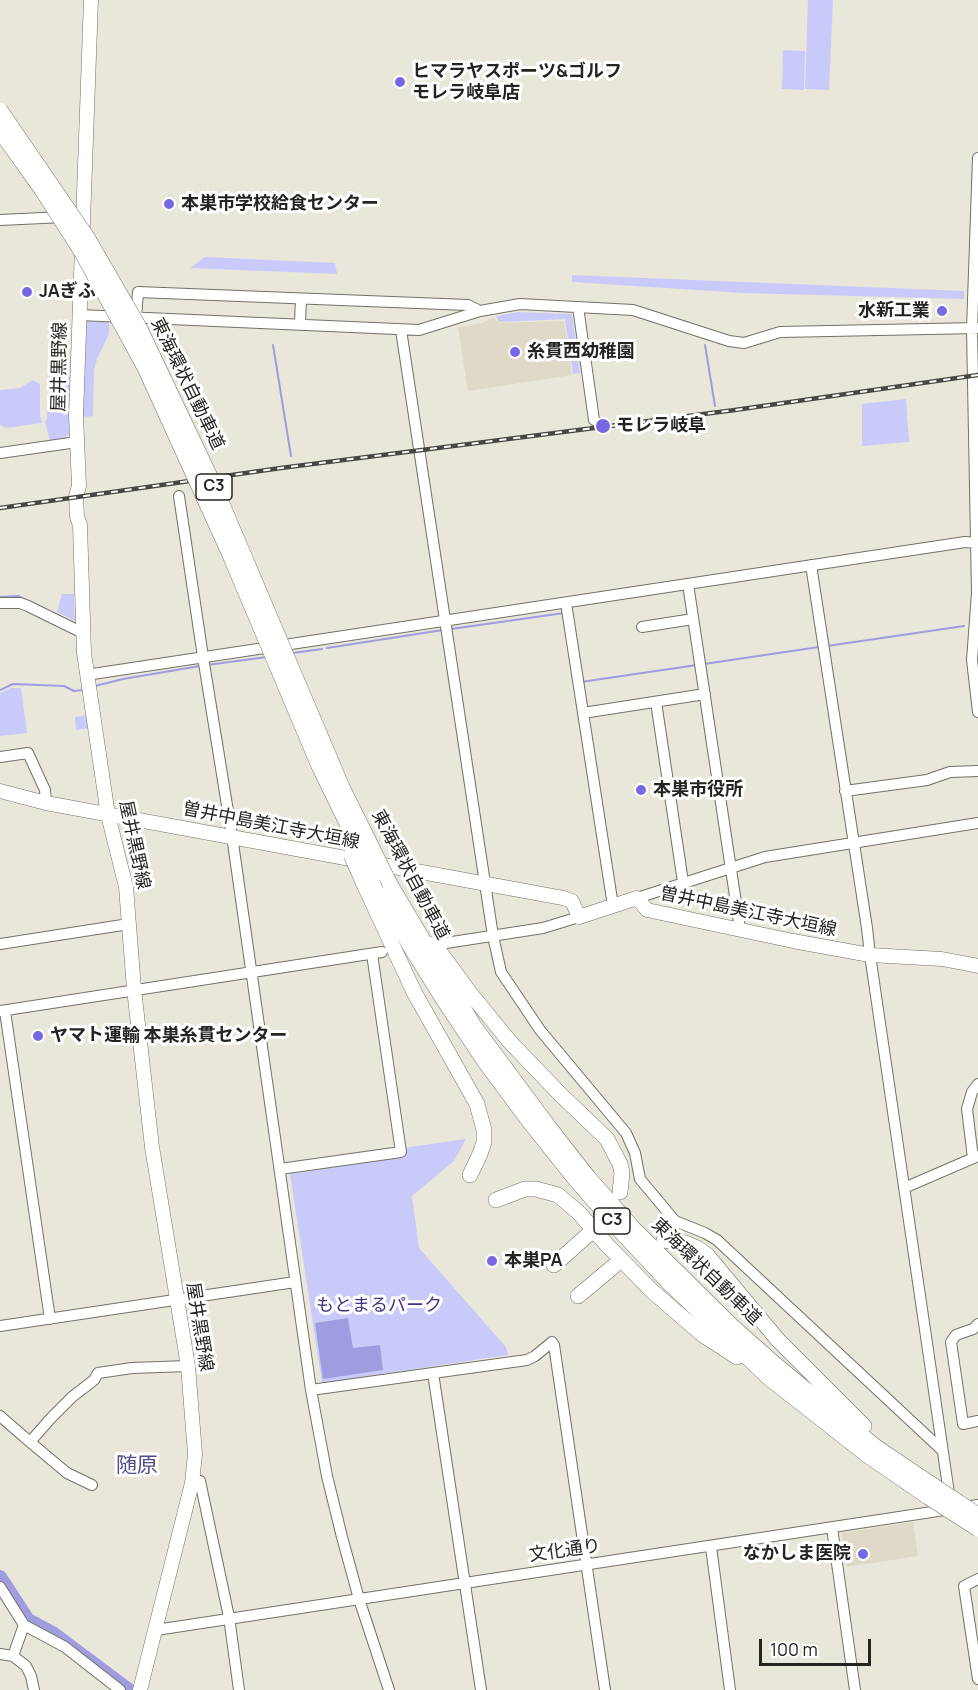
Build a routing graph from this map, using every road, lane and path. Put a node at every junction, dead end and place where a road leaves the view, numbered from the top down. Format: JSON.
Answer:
{"nodes":[{"id":1,"x":91,"y":0,"type":"edge"},
{"id":2,"x":0,"y":110,"type":"edge"},
{"id":3,"x":0,"y":131,"type":"edge"},
{"id":4,"x":978,"y":158,"type":"edge"},
{"id":5,"x":977,"y":194,"type":"edge"},
{"id":6,"x":82,"y":217,"type":"junction"},
{"id":7,"x":0,"y":220,"type":"edge"},
{"id":8,"x":977,"y":235,"type":"edge"},
{"id":9,"x":976,"y":296,"type":"edge"},
{"id":10,"x":301,"y":299,"type":"junction"},
{"id":11,"x":578,"y":307,"type":"junction"},
{"id":12,"x":480,"y":311,"type":"junction"},
{"id":13,"x":79,"y":315,"type":"junction"},
{"id":14,"x":136,"y":318,"type":"junction"},
{"id":15,"x":300,"y":323,"type":"junction"},
{"id":16,"x":975,"y":329,"type":"edge"},
{"id":17,"x":401,"y":330,"type":"junction"},
{"id":18,"x":594,"y":420,"type":"dead end"},
{"id":19,"x":77,"y":442,"type":"junction"},
{"id":20,"x":0,"y":453,"type":"edge"},
{"id":21,"x":179,"y":496,"type":"dead end"},
{"id":22,"x":977,"y":542,"type":"edge"},
{"id":23,"x":811,"y":565,"type":"junction"},
{"id":24,"x":688,"y":584,"type":"junction"},
{"id":25,"x":0,"y":603,"type":"edge"},
{"id":26,"x":566,"y":603,"type":"junction"},
{"id":27,"x":693,"y":619,"type":"junction"},
{"id":28,"x":446,"y":620,"type":"junction"},
{"id":29,"x":642,"y":627,"type":"dead end"},
{"id":30,"x":83,"y":633,"type":"junction"},
{"id":31,"x":202,"y":657,"type":"junction"},
{"id":32,"x":86,"y":675,"type":"junction"},
{"id":33,"x":705,"y":694,"type":"junction"},
{"id":34,"x":977,"y":695,"type":"edge"},
{"id":35,"x":656,"y":702,"type":"junction"},
{"id":36,"x":978,"y":712,"type":"edge"},
{"id":37,"x":583,"y":713,"type":"junction"},
{"id":38,"x":0,"y":757,"type":"edge"},
{"id":39,"x":978,"y":771,"type":"edge"},
{"id":40,"x":0,"y":791,"type":"edge"},
{"id":41,"x":845,"y":791,"type":"junction"},
{"id":42,"x":46,"y":803,"type":"junction"},
{"id":43,"x":108,"y":815,"type":"junction"},
{"id":44,"x":978,"y":823,"type":"edge"},
{"id":45,"x":232,"y":836,"type":"junction"},
{"id":46,"x":853,"y":842,"type":"junction"},
{"id":47,"x":731,"y":867,"type":"junction"},
{"id":48,"x":368,"y":880,"type":"junction"},
{"id":49,"x":683,"y":882,"type":"junction"},
{"id":50,"x":390,"y":884,"type":"junction"},
{"id":51,"x":486,"y":884,"type":"junction"},
{"id":52,"x":637,"y":898,"type":"junction"},
{"id":53,"x":613,"y":906,"type":"junction"},
{"id":54,"x":579,"y":917,"type":"junction"},
{"id":55,"x":129,"y":924,"type":"junction"},
{"id":56,"x":740,"y":929,"type":"junction"},
{"id":57,"x":493,"y":936,"type":"junction"},
{"id":58,"x":446,"y":943,"type":"dead end"},
{"id":59,"x":0,"y":944,"type":"edge"},
{"id":60,"x":870,"y":955,"type":"junction"},
{"id":61,"x":978,"y":966,"type":"edge"},
{"id":62,"x":252,"y":973,"type":"junction"},
{"id":63,"x":134,"y":989,"type":"junction"},
{"id":64,"x":3,"y":1011,"type":"edge"},
{"id":65,"x":978,"y":1084,"type":"edge"},
{"id":66,"x":975,"y":1157,"type":"edge"},
{"id":67,"x":280,"y":1169,"type":"junction"},
{"id":68,"x":470,"y":1175,"type":"dead end"},
{"id":69,"x":904,"y":1188,"type":"junction"},
{"id":70,"x":620,"y":1192,"type":"dead end"},
{"id":71,"x":496,"y":1200,"type":"dead end"},
{"id":72,"x":590,"y":1233,"type":"dead end"},
{"id":73,"x":664,"y":1240,"type":"dead end"},
{"id":74,"x":554,"y":1264,"type":"dead end"},
{"id":75,"x":614,"y":1266,"type":"dead end"},
{"id":76,"x":295,"y":1282,"type":"junction"},
{"id":77,"x":578,"y":1296,"type":"dead end"},
{"id":78,"x":177,"y":1300,"type":"junction"},
{"id":79,"x":50,"y":1319,"type":"junction"},
{"id":80,"x":978,"y":1324,"type":"edge"},
{"id":81,"x":0,"y":1326,"type":"edge"},
{"id":82,"x":188,"y":1366,"type":"junction"},
{"id":83,"x":433,"y":1373,"type":"junction"},
{"id":84,"x":770,"y":1378,"type":"junction"},
{"id":85,"x":311,"y":1390,"type":"junction"},
{"id":86,"x":0,"y":1416,"type":"edge"},
{"id":87,"x":978,"y":1421,"type":"edge"},
{"id":88,"x":30,"y":1442,"type":"junction"},
{"id":89,"x":942,"y":1450,"type":"junction"},
{"id":90,"x":912,"y":1472,"type":"junction"},
{"id":91,"x":192,"y":1480,"type":"junction"},
{"id":92,"x":92,"y":1485,"type":"dead end"},
{"id":93,"x":931,"y":1491,"type":"junction"},
{"id":94,"x":978,"y":1505,"type":"edge"},
{"id":95,"x":951,"y":1509,"type":"junction"},
{"id":96,"x":978,"y":1515,"type":"edge"},
{"id":97,"x":832,"y":1528,"type":"junction"},
{"id":98,"x":978,"y":1529,"type":"edge"},
{"id":99,"x":711,"y":1547,"type":"junction"},
{"id":100,"x":586,"y":1564,"type":"junction"},
{"id":101,"x":978,"y":1579,"type":"edge"},
{"id":102,"x":465,"y":1582,"type":"junction"},
{"id":103,"x":0,"y":1587,"type":"edge"},
{"id":104,"x":359,"y":1599,"type":"junction"},
{"id":105,"x":229,"y":1617,"type":"junction"},
{"id":106,"x":24,"y":1625,"type":"junction"},
{"id":107,"x":156,"y":1630,"type":"junction"},
{"id":108,"x":0,"y":1654,"type":"edge"},
{"id":109,"x":13,"y":1656,"type":"junction"},
{"id":110,"x":978,"y":1679,"type":"edge"},
{"id":111,"x":34,"y":1690,"type":"edge"},
{"id":112,"x":120,"y":1690,"type":"edge"},
{"id":113,"x":140,"y":1690,"type":"edge"},
{"id":114,"x":239,"y":1690,"type":"edge"},
{"id":115,"x":389,"y":1690,"type":"edge"},
{"id":116,"x":481,"y":1690,"type":"edge"},
{"id":117,"x":605,"y":1690,"type":"edge"},
{"id":118,"x":730,"y":1690,"type":"edge"},
{"id":119,"x":855,"y":1690,"type":"edge"}],
"edges":[{"from":1,"to":6,"type":"main road","name":"屋井黒野線"},
{"from":2,"to":50,"type":"highway","name":"東海環状自動車道","number":"C3","bridge":true},
{"from":3,"to":48,"type":"highway","name":"東海環状自動車道","number":"C3","bridge":true},
{"from":4,"to":5,"type":"street"},
{"from":5,"to":8,"type":"street"},
{"from":6,"to":7,"type":"street"},
{"from":6,"to":13,"type":"main road","name":"屋井黒野線"},
{"from":8,"to":9,"type":"street"},
{"from":9,"to":16,"type":"street"},
{"from":10,"to":12,"type":"street"},
{"from":10,"to":14,"type":"street"},
{"from":10,"to":15,"type":"street"},
{"from":11,"to":12,"type":"street"},
{"from":11,"to":16,"type":"street"},
{"from":11,"to":18,"type":"street"},
{"from":12,"to":17,"type":"street"},
{"from":13,"to":14,"type":"street"},
{"from":13,"to":19,"type":"main road","name":"屋井黒野線"},
{"from":14,"to":15,"type":"street"},
{"from":15,"to":17,"type":"street"},
{"from":16,"to":22,"type":"street"},
{"from":17,"to":28,"type":"street"},
{"from":19,"to":20,"type":"street"},
{"from":19,"to":30,"type":"main road","name":"屋井黒野線"},
{"from":21,"to":31,"type":"street"},
{"from":22,"to":23,"type":"street"},
{"from":22,"to":34,"type":"street"},
{"from":23,"to":24,"type":"street"},
{"from":23,"to":41,"type":"street"},
{"from":24,"to":26,"type":"street"},
{"from":24,"to":27,"type":"street"},
{"from":25,"to":30,"type":"street"},
{"from":26,"to":28,"type":"street"},
{"from":26,"to":37,"type":"street"},
{"from":27,"to":29,"type":"street"},
{"from":27,"to":33,"type":"street"},
{"from":28,"to":31,"type":"street"},
{"from":28,"to":51,"type":"street"},
{"from":30,"to":32,"type":"main road","name":"屋井黒野線"},
{"from":31,"to":32,"type":"street"},
{"from":31,"to":45,"type":"street"},
{"from":32,"to":43,"type":"main road","name":"屋井黒野線"},
{"from":33,"to":35,"type":"street"},
{"from":33,"to":47,"type":"street"},
{"from":34,"to":36,"type":"street"},
{"from":35,"to":37,"type":"street"},
{"from":35,"to":49,"type":"street"},
{"from":37,"to":53,"type":"street"},
{"from":38,"to":42,"type":"street"},
{"from":39,"to":41,"type":"street"},
{"from":40,"to":42,"type":"main road","name":"曽井中島美江寺大垣線"},
{"from":41,"to":46,"type":"street"},
{"from":42,"to":43,"type":"main road","name":"曽井中島美江寺大垣線"},
{"from":43,"to":45,"type":"main road","name":"曽井中島美江寺大垣線"},
{"from":43,"to":55,"type":"main road","name":"屋井黒野線"},
{"from":44,"to":46,"type":"street"},
{"from":45,"to":51,"type":"main road","name":"曽井中島美江寺大垣線"},
{"from":45,"to":62,"type":"street"},
{"from":46,"to":47,"type":"street"},
{"from":46,"to":60,"type":"street"},
{"from":47,"to":49,"type":"street"},
{"from":47,"to":56,"type":"street"},
{"from":48,"to":68,"type":"highway"},
{"from":48,"to":84,"type":"highway","name":"東海環状自動車道","number":"C3"},
{"from":49,"to":52,"type":"street"},
{"from":50,"to":70,"type":"highway"},
{"from":50,"to":90,"type":"highway","name":"東海環状自動車道","number":"C3"},
{"from":51,"to":54,"type":"main road","name":"曽井中島美江寺大垣線"},
{"from":51,"to":57,"type":"street"},
{"from":52,"to":53,"type":"main road","name":"曽井中島美江寺大垣線"},
{"from":52,"to":56,"type":"main road","name":"曽井中島美江寺大垣線"},
{"from":53,"to":54,"type":"main road","name":"曽井中島美江寺大垣線"},
{"from":54,"to":57,"type":"street"},
{"from":55,"to":59,"type":"street"},
{"from":55,"to":63,"type":"main road","name":"屋井黒野線"},
{"from":56,"to":60,"type":"main road","name":"曽井中島美江寺大垣線"},
{"from":57,"to":58,"type":"street"},
{"from":57,"to":89,"type":"street"},
{"from":60,"to":61,"type":"main road","name":"曽井中島美江寺大垣線"},
{"from":60,"to":69,"type":"street"},
{"from":62,"to":63,"type":"street"},
{"from":62,"to":67,"type":"street"},
{"from":62,"to":67,"type":"street"},
{"from":63,"to":64,"type":"street"},
{"from":63,"to":78,"type":"main road","name":"屋井黒野線"},
{"from":64,"to":79,"type":"street"},
{"from":65,"to":66,"type":"street"},
{"from":66,"to":69,"type":"street"},
{"from":67,"to":76,"type":"street"},
{"from":69,"to":89,"type":"street"},
{"from":71,"to":84,"type":"highway"},
{"from":72,"to":74,"type":"highway"},
{"from":73,"to":90,"type":"highway"},
{"from":75,"to":77,"type":"highway"},
{"from":76,"to":78,"type":"street"},
{"from":76,"to":85,"type":"street"},
{"from":78,"to":79,"type":"street"},
{"from":78,"to":82,"type":"main road","name":"屋井黒野線"},
{"from":79,"to":81,"type":"street"},
{"from":80,"to":87,"type":"street"},
{"from":82,"to":88,"type":"street"},
{"from":82,"to":91,"type":"main road","name":"屋井黒野線"},
{"from":83,"to":85,"type":"street"},
{"from":83,"to":100,"type":"street"},
{"from":83,"to":102,"type":"street"},
{"from":84,"to":93,"type":"highway","name":"東海環状自動車道","number":"C3"},
{"from":85,"to":104,"type":"street"},
{"from":86,"to":88,"type":"street"},
{"from":88,"to":92,"type":"street"},
{"from":89,"to":95,"type":"street"},
{"from":90,"to":93,"type":"highway","name":"東海環状自動車道","number":"C3"},
{"from":91,"to":105,"type":"street"},
{"from":91,"to":107,"type":"main road","name":"屋井黒野線"},
{"from":93,"to":96,"type":"highway","name":"東海環状自動車道","number":"C3","bridge":true},
{"from":93,"to":98,"type":"highway","name":"東海環状自動車道","number":"C3","bridge":true},
{"from":94,"to":95,"type":"street","name":"文化通り"},
{"from":95,"to":97,"type":"street","name":"文化通り"},
{"from":97,"to":99,"type":"street","name":"文化通り"},
{"from":97,"to":119,"type":"street"},
{"from":99,"to":100,"type":"street","name":"文化通り"},
{"from":99,"to":118,"type":"street"},
{"from":100,"to":102,"type":"street","name":"文化通り"},
{"from":100,"to":117,"type":"street"},
{"from":101,"to":110,"type":"street"},
{"from":102,"to":104,"type":"street","name":"文化通り"},
{"from":102,"to":116,"type":"street"},
{"from":103,"to":106,"type":"street"},
{"from":104,"to":105,"type":"street","name":"文化通り"},
{"from":104,"to":115,"type":"street"},
{"from":105,"to":107,"type":"street","name":"文化通り"},
{"from":105,"to":114,"type":"street"},
{"from":106,"to":109,"type":"street"},
{"from":106,"to":112,"type":"street"},
{"from":107,"to":113,"type":"main road","name":"屋井黒野線"},
{"from":108,"to":109,"type":"street"},
{"from":109,"to":111,"type":"street"}]}
